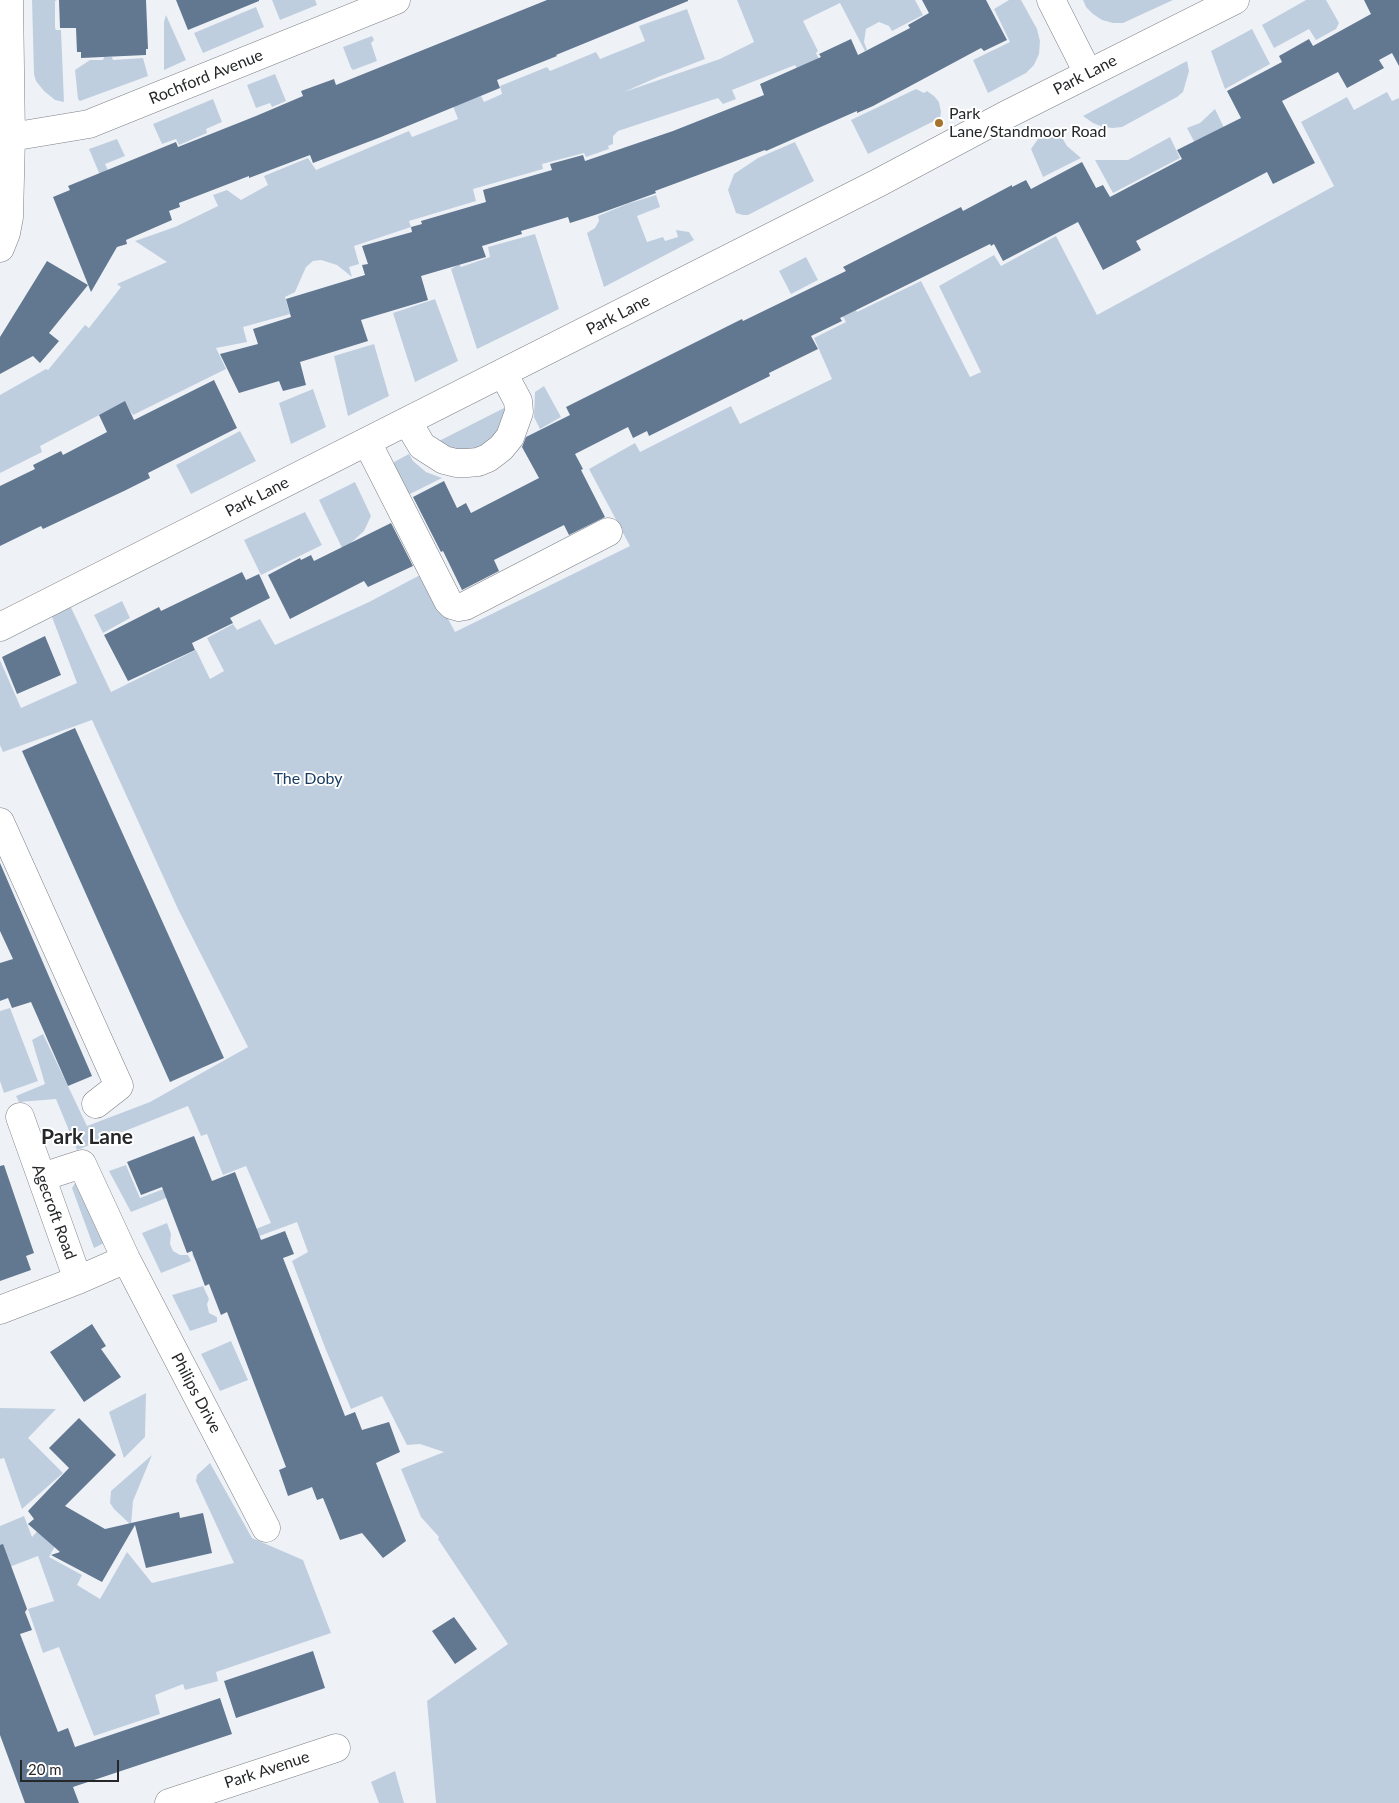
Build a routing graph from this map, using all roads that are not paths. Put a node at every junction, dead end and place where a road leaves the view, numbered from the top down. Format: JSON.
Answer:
{"nodes":[{"id":1,"x":9,"y":0,"type":"edge"},
{"id":2,"x":396,"y":0,"type":"edge"},
{"id":3,"x":1051,"y":0,"type":"edge"},
{"id":4,"x":1235,"y":0,"type":"edge"},
{"id":5,"x":1088,"y":73,"type":"junction"},
{"id":6,"x":11,"y":137,"type":"junction"},
{"id":7,"x":0,"y":248,"type":"edge"},
{"id":8,"x":503,"y":373,"type":"junction"},
{"id":9,"x":407,"y":421,"type":"junction"},
{"id":10,"x":367,"y":442,"type":"junction"},
{"id":11,"x":608,"y":532,"type":"dead end"},
{"id":12,"x":0,"y":627,"type":"edge"},
{"id":13,"x":0,"y":822,"type":"edge"},
{"id":14,"x":96,"y":1104,"type":"dead end"},
{"id":15,"x":20,"y":1117,"type":"dead end"},
{"id":16,"x":42,"y":1177,"type":"junction"},
{"id":17,"x":126,"y":1259,"type":"junction"},
{"id":18,"x":78,"y":1280,"type":"junction"},
{"id":19,"x":0,"y":1310,"type":"edge"},
{"id":20,"x":266,"y":1528,"type":"dead end"},
{"id":21,"x":336,"y":1748,"type":"dead end"},
{"id":22,"x":169,"y":1803,"type":"edge"}],
"edges":[{"from":1,"to":6,"type":"street"},
{"from":2,"to":6,"type":"street","name":"Rochford Avenue"},
{"from":3,"to":5,"type":"street"},
{"from":4,"to":5,"type":"street","name":"Park Lane"},
{"from":5,"to":8,"type":"street","name":"Park Lane"},
{"from":6,"to":7,"type":"street"},
{"from":8,"to":9,"type":"street","name":"Park Lane"},
{"from":8,"to":9,"type":"street"},
{"from":9,"to":10,"type":"street","name":"Park Lane"},
{"from":10,"to":11,"type":"street"},
{"from":10,"to":12,"type":"street","name":"Park Lane"},
{"from":13,"to":14,"type":"street"},
{"from":15,"to":16,"type":"street","name":"Agecroft Road"},
{"from":16,"to":17,"type":"street","name":"Philips Drive"},
{"from":16,"to":18,"type":"street","name":"Agecroft Road"},
{"from":17,"to":18,"type":"street"},
{"from":17,"to":20,"type":"street","name":"Philips Drive"},
{"from":18,"to":19,"type":"street"},
{"from":21,"to":22,"type":"street","name":"Park Avenue"}]}
